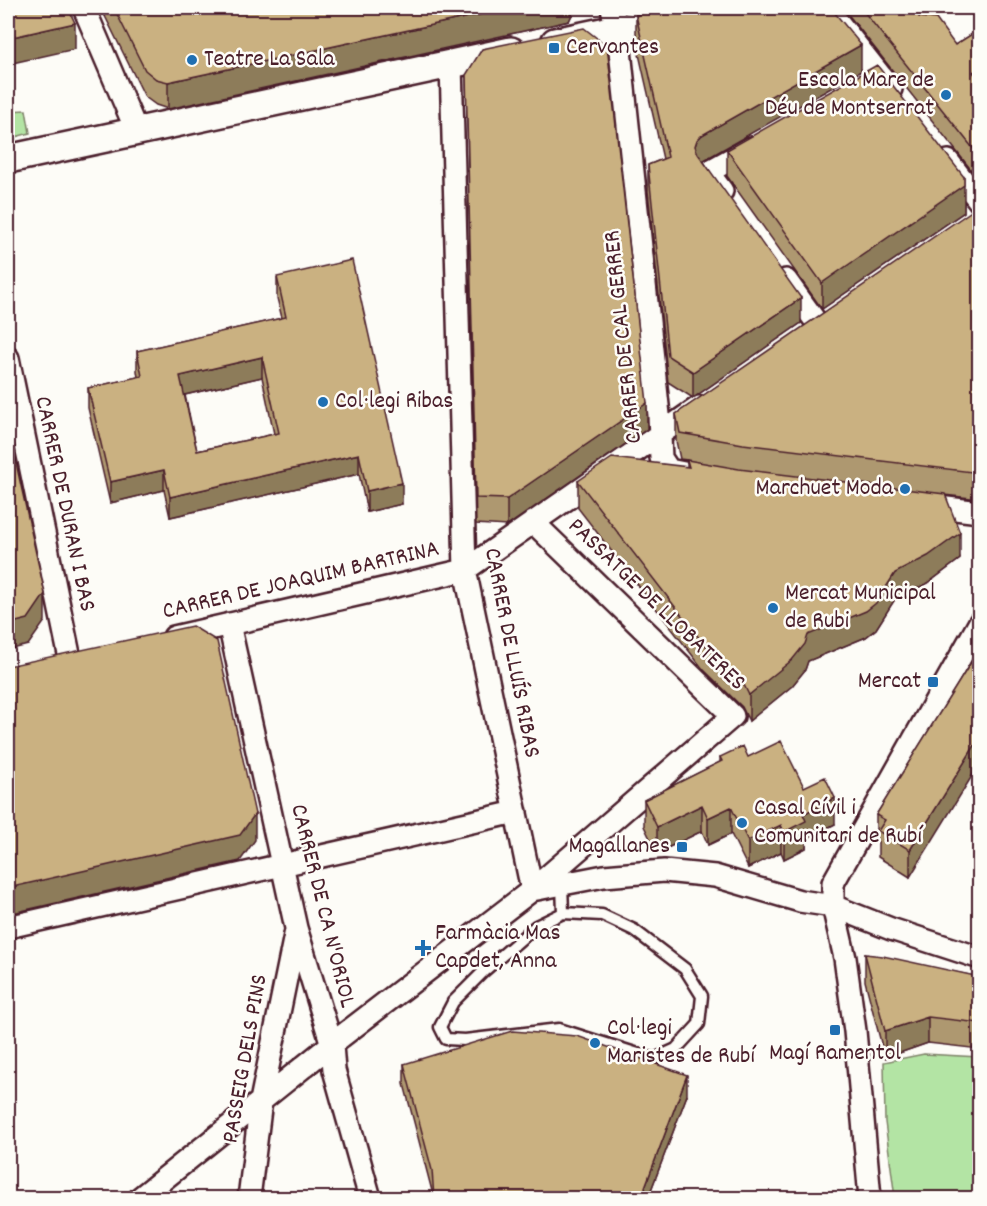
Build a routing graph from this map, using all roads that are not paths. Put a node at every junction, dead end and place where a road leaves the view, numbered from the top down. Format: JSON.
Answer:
{"nodes":[{"id":1,"x":84,"y":8,"type":"edge"},
{"id":2,"x":715,"y":8,"type":"edge"},
{"id":3,"x":827,"y":8,"type":"edge"},
{"id":4,"x":615,"y":18,"type":"edge"},
{"id":5,"x":451,"y":64,"type":"junction"},
{"id":6,"x":880,"y":75,"type":"junction"},
{"id":7,"x":860,"y":87,"type":"edge"},
{"id":8,"x":902,"y":102,"type":"edge"},
{"id":9,"x":137,"y":132,"type":"junction"},
{"id":10,"x":769,"y":138,"type":"edge"},
{"id":11,"x":937,"y":148,"type":"edge"},
{"id":12,"x":8,"y":159,"type":"edge"},
{"id":13,"x":980,"y":202,"type":"edge"},
{"id":14,"x":735,"y":210,"type":"edge"},
{"id":15,"x":777,"y":268,"type":"edge"},
{"id":16,"x":838,"y":313,"type":"edge"},
{"id":17,"x":819,"y":326,"type":"junction"},
{"id":18,"x":800,"y":338,"type":"edge"},
{"id":19,"x":8,"y":358,"type":"edge"},
{"id":20,"x":716,"y":396,"type":"edge"},
{"id":21,"x":660,"y":434,"type":"junction"},
{"id":22,"x":707,"y":477,"type":"edge"},
{"id":23,"x":908,"y":503,"type":"edge"},
{"id":24,"x":980,"y":512,"type":"edge"},
{"id":25,"x":533,"y":522,"type":"junction"},
{"id":26,"x":465,"y":570,"type":"junction"},
{"id":27,"x":980,"y":622,"type":"edge"},
{"id":28,"x":229,"y":624,"type":"junction"},
{"id":29,"x":150,"y":642,"type":"edge"},
{"id":30,"x":93,"y":654,"type":"edge"},
{"id":31,"x":70,"y":660,"type":"junction"},
{"id":32,"x":49,"y":664,"type":"edge"},
{"id":33,"x":516,"y":812,"type":"junction"},
{"id":34,"x":282,"y":865,"type":"junction"},
{"id":35,"x":562,"y":884,"type":"junction"},
{"id":36,"x":532,"y":890,"type":"junction"},
{"id":37,"x":833,"y":906,"type":"junction"},
{"id":38,"x":563,"y":913,"type":"junction"},
{"id":39,"x":8,"y":927,"type":"edge"},
{"id":40,"x":296,"y":928,"type":"junction"},
{"id":41,"x":980,"y":958,"type":"edge"},
{"id":42,"x":332,"y":1045,"type":"junction"},
{"id":43,"x":261,"y":1101,"type":"junction"},
{"id":44,"x":140,"y":1198,"type":"edge"},
{"id":45,"x":249,"y":1198,"type":"edge"},
{"id":46,"x":370,"y":1198,"type":"edge"},
{"id":47,"x":870,"y":1198,"type":"edge"}],
"edges":[{"from":1,"to":9,"type":"street"},
{"from":2,"to":4,"type":"street"},
{"from":3,"to":6,"type":"street"},
{"from":4,"to":5,"type":"street"},
{"from":4,"to":21,"type":"street","name":"CARRER DE CAL GERRER"},
{"from":5,"to":9,"type":"street"},
{"from":5,"to":26,"type":"street","name":"CARRER DE LLUÍS RIBAS"},
{"from":6,"to":7,"type":"street"},
{"from":6,"to":8,"type":"street"},
{"from":9,"to":12,"type":"street"},
{"from":10,"to":14,"type":"street"},
{"from":11,"to":13,"type":"street"},
{"from":15,"to":17,"type":"street"},
{"from":16,"to":17,"type":"street"},
{"from":17,"to":18,"type":"street"},
{"from":19,"to":31,"type":"street","name":"CARRER DE DURAN I BAS"},
{"from":20,"to":21,"type":"street"},
{"from":21,"to":22,"type":"street","name":"CARRER DE CAL GERRER"},
{"from":21,"to":25,"type":"street"},
{"from":23,"to":24,"type":"street"},
{"from":25,"to":26,"type":"street"},
{"from":25,"to":36,"type":"street","name":"PASSATGE DE LLOBATERES"},
{"from":26,"to":28,"type":"street","name":"CARRER DE JOAQUIM BARTRINA"},
{"from":26,"to":33,"type":"street","name":"CARRER DE LLUÍS RIBAS"},
{"from":27,"to":37,"type":"street"},
{"from":28,"to":29,"type":"street","name":"CARRER DE JOAQUIM BARTRINA"},
{"from":28,"to":34,"type":"street","name":"CARRER DE CA N'ORIOL"},
{"from":30,"to":31,"type":"street"},
{"from":31,"to":32,"type":"street"},
{"from":33,"to":34,"type":"street"},
{"from":33,"to":36,"type":"street","name":"CARRER DE LLUÍS RIBAS"},
{"from":34,"to":39,"type":"street"},
{"from":34,"to":40,"type":"street","name":"CARRER DE CA N'ORIOL"},
{"from":35,"to":36,"type":"street"},
{"from":35,"to":37,"type":"street"},
{"from":35,"to":38,"type":"lane"},
{"from":36,"to":42,"type":"street"},
{"from":37,"to":41,"type":"street"},
{"from":37,"to":47,"type":"street"},
{"from":38,"to":38,"type":"lane"},
{"from":40,"to":42,"type":"street","name":"CARRER DE CA N'ORIOL"},
{"from":40,"to":43,"type":"street","name":"PASSEIG DELS PINS"},
{"from":42,"to":43,"type":"street"},
{"from":42,"to":46,"type":"street","name":"CARRER DE CA N'ORIOL"},
{"from":43,"to":44,"type":"street"},
{"from":43,"to":45,"type":"street","name":"PASSEIG DELS PINS"}]}
